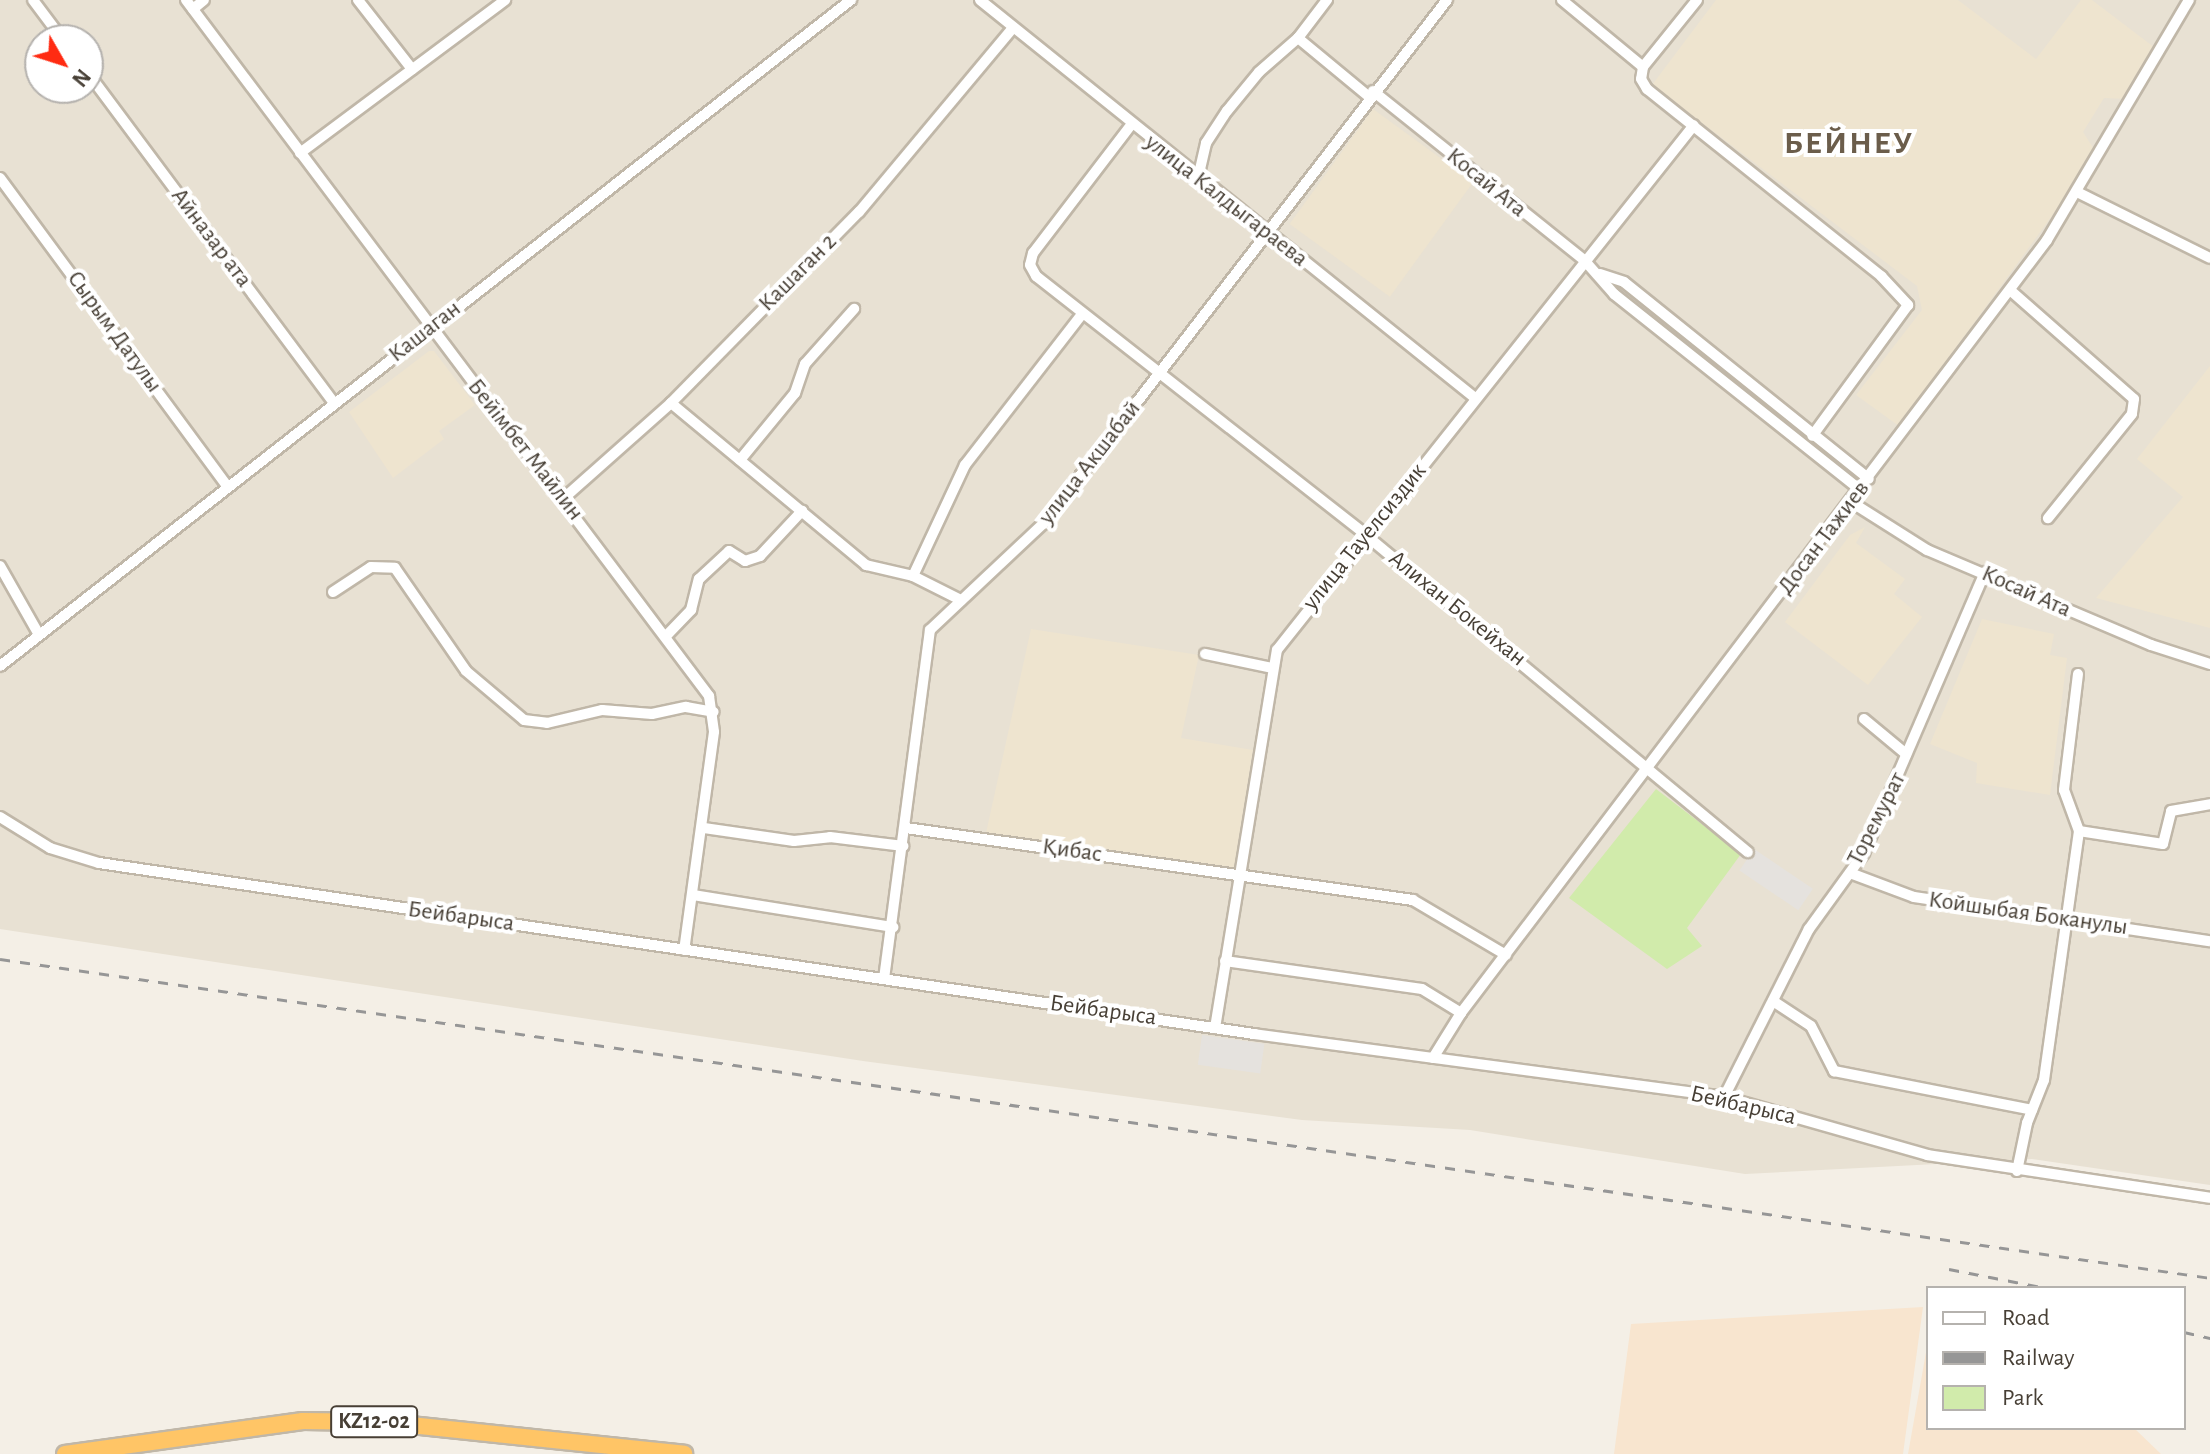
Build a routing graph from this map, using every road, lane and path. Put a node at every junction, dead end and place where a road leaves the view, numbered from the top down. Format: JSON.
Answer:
{"nodes":[{"id":1,"x":33,"y":0,"type":"edge"},
{"id":2,"x":204,"y":0,"type":"edge"},
{"id":3,"x":358,"y":0,"type":"edge"},
{"id":4,"x":505,"y":0,"type":"edge"},
{"id":5,"x":851,"y":0,"type":"edge"},
{"id":6,"x":980,"y":0,"type":"edge"},
{"id":7,"x":1327,"y":0,"type":"edge"},
{"id":8,"x":1447,"y":0,"type":"edge"},
{"id":9,"x":1562,"y":0,"type":"edge"},
{"id":10,"x":1697,"y":0,"type":"edge"},
{"id":11,"x":2189,"y":0,"type":"edge"},
{"id":12,"x":190,"y":4,"type":"edge"},
{"id":13,"x":51,"y":24,"type":"edge"},
{"id":14,"x":1013,"y":28,"type":"junction"},
{"id":15,"x":1298,"y":38,"type":"junction"},
{"id":16,"x":1643,"y":67,"type":"junction"},
{"id":17,"x":412,"y":69,"type":"junction"},
{"id":18,"x":104,"y":94,"type":"edge"},
{"id":19,"x":1370,"y":94,"type":"junction"},
{"id":20,"x":1131,"y":125,"type":"junction"},
{"id":21,"x":1694,"y":125,"type":"junction"},
{"id":22,"x":300,"y":153,"type":"junction"},
{"id":23,"x":0,"y":178,"type":"edge"},
{"id":24,"x":1198,"y":178,"type":"junction"},
{"id":25,"x":2079,"y":193,"type":"junction"},
{"id":26,"x":1267,"y":233,"type":"junction"},
{"id":27,"x":2210,"y":258,"type":"edge"},
{"id":28,"x":1585,"y":261,"type":"junction"},
{"id":29,"x":1600,"y":274,"type":"junction"},
{"id":30,"x":2010,"y":290,"type":"junction"},
{"id":31,"x":854,"y":309,"type":"dead end"},
{"id":32,"x":1082,"y":314,"type":"junction"},
{"id":33,"x":431,"y":328,"type":"junction"},
{"id":34,"x":1708,"y":351,"type":"junction"},
{"id":35,"x":1699,"y":362,"type":"junction"},
{"id":36,"x":1160,"y":374,"type":"junction"},
{"id":37,"x":1475,"y":398,"type":"junction"},
{"id":38,"x":334,"y":403,"type":"junction"},
{"id":39,"x":671,"y":403,"type":"junction"},
{"id":40,"x":1812,"y":436,"type":"junction"},
{"id":41,"x":740,"y":460,"type":"junction"},
{"id":42,"x":1869,"y":479,"type":"junction"},
{"id":43,"x":227,"y":486,"type":"junction"},
{"id":44,"x":1860,"y":490,"type":"junction"},
{"id":45,"x":563,"y":499,"type":"junction"},
{"id":46,"x":1851,"y":502,"type":"junction"},
{"id":47,"x":802,"y":511,"type":"junction"},
{"id":48,"x":2048,"y":518,"type":"dead end"},
{"id":49,"x":1367,"y":536,"type":"junction"},
{"id":50,"x":0,"y":566,"type":"edge"},
{"id":51,"x":1985,"y":572,"type":"junction"},
{"id":52,"x":913,"y":576,"type":"junction"},
{"id":53,"x":333,"y":592,"type":"dead end"},
{"id":54,"x":961,"y":600,"type":"junction"},
{"id":55,"x":38,"y":633,"type":"junction"},
{"id":56,"x":667,"y":635,"type":"junction"},
{"id":57,"x":1205,"y":654,"type":"dead end"},
{"id":58,"x":2210,"y":664,"type":"edge"},
{"id":59,"x":0,"y":666,"type":"edge"},
{"id":60,"x":1272,"y":668,"type":"junction"},
{"id":61,"x":2078,"y":674,"type":"dead end"},
{"id":62,"x":714,"y":712,"type":"junction"},
{"id":63,"x":1864,"y":719,"type":"dead end"},
{"id":64,"x":1906,"y":754,"type":"junction"},
{"id":65,"x":1651,"y":768,"type":"junction"},
{"id":66,"x":2210,"y":804,"type":"edge"},
{"id":67,"x":0,"y":817,"type":"edge"},
{"id":68,"x":704,"y":828,"type":"junction"},
{"id":69,"x":906,"y":828,"type":"junction"},
{"id":70,"x":2079,"y":831,"type":"junction"},
{"id":71,"x":903,"y":846,"type":"junction"},
{"id":72,"x":1748,"y":852,"type":"dead end"},
{"id":73,"x":1850,"y":873,"type":"junction"},
{"id":74,"x":1239,"y":875,"type":"junction"},
{"id":75,"x":693,"y":895,"type":"junction"},
{"id":76,"x":2065,"y":920,"type":"junction"},
{"id":77,"x":893,"y":927,"type":"junction"},
{"id":78,"x":2210,"y":941,"type":"edge"},
{"id":79,"x":684,"y":950,"type":"junction"},
{"id":80,"x":1506,"y":955,"type":"junction"},
{"id":81,"x":1225,"y":961,"type":"junction"},
{"id":82,"x":884,"y":979,"type":"junction"},
{"id":83,"x":1773,"y":1001,"type":"junction"},
{"id":84,"x":1461,"y":1013,"type":"junction"},
{"id":85,"x":1215,"y":1028,"type":"junction"},
{"id":86,"x":1433,"y":1058,"type":"junction"},
{"id":87,"x":1724,"y":1097,"type":"junction"},
{"id":88,"x":2032,"y":1110,"type":"junction"},
{"id":89,"x":2017,"y":1171,"type":"junction"},
{"id":90,"x":2210,"y":1198,"type":"edge"},
{"id":91,"x":65,"y":1454,"type":"edge"},
{"id":92,"x":684,"y":1454,"type":"edge"}],
"edges":[{"from":1,"to":13,"type":"street"},
{"from":2,"to":12,"type":"street"},
{"from":3,"to":17,"type":"street"},
{"from":4,"to":17,"type":"street"},
{"from":5,"to":33,"type":"street","name":"Кашаган"},
{"from":6,"to":14,"type":"street","name":"улица Калдыгараева"},
{"from":7,"to":15,"type":"street"},
{"from":8,"to":19,"type":"street","name":"улица Акшабай"},
{"from":9,"to":16,"type":"street"},
{"from":10,"to":16,"type":"street"},
{"from":11,"to":25,"type":"street","name":"Досан Тажиев"},
{"from":12,"to":22,"type":"street","name":"Бейімбет Майлин"},
{"from":14,"to":20,"type":"street","name":"улица Калдыгараева"},
{"from":14,"to":39,"type":"street","name":"Кашаган 2"},
{"from":15,"to":19,"type":"street","name":"Косай Ата"},
{"from":15,"to":24,"type":"street"},
{"from":16,"to":21,"type":"street"},
{"from":17,"to":22,"type":"street"},
{"from":18,"to":38,"type":"street","name":"Айназар ата"},
{"from":19,"to":26,"type":"street","name":"улица Акшабай"},
{"from":19,"to":28,"type":"street","name":"Косай Ата"},
{"from":20,"to":24,"type":"street","name":"улица Калдыгараева"},
{"from":20,"to":32,"type":"street","name":"Алихан Бокейхан"},
{"from":21,"to":28,"type":"street","name":"улица Тауелсиздик"},
{"from":21,"to":40,"type":"street"},
{"from":22,"to":33,"type":"street","name":"Бейімбет Майлин"},
{"from":23,"to":43,"type":"street","name":"Сырым Датулы"},
{"from":24,"to":26,"type":"street","name":"улица Калдыгараева"},
{"from":25,"to":27,"type":"street"},
{"from":25,"to":30,"type":"street","name":"Досан Тажиев"},
{"from":26,"to":36,"type":"street","name":"улица Акшабай"},
{"from":26,"to":37,"type":"street","name":"улица Калдыгараева"},
{"from":28,"to":29,"type":"street","name":"Косай Ата"},
{"from":28,"to":37,"type":"street","name":"улица Тауелсиздик"},
{"from":29,"to":34,"type":"street","name":"Косай Ата"},
{"from":29,"to":35,"type":"street","name":"Косай Ата"},
{"from":30,"to":42,"type":"street","name":"Досан Тажиев"},
{"from":30,"to":48,"type":"street"},
{"from":31,"to":41,"type":"street"},
{"from":32,"to":36,"type":"street","name":"Алихан Бокейхан"},
{"from":32,"to":52,"type":"street"},
{"from":33,"to":38,"type":"street","name":"Кашаган"},
{"from":33,"to":45,"type":"street","name":"Бейімбет Майлин"},
{"from":34,"to":35,"type":"street"},
{"from":34,"to":40,"type":"street","name":"Косай Ата"},
{"from":35,"to":44,"type":"street","name":"Косай Ата"},
{"from":36,"to":49,"type":"street","name":"Алихан Бокейхан"},
{"from":36,"to":54,"type":"street","name":"улица Акшабай"},
{"from":37,"to":49,"type":"street","name":"улица Тауелсиздик"},
{"from":38,"to":43,"type":"street","name":"Кашаган"},
{"from":39,"to":41,"type":"street"},
{"from":39,"to":45,"type":"street","name":"Кашаган 2"},
{"from":40,"to":42,"type":"street","name":"Косай Ата"},
{"from":41,"to":47,"type":"street"},
{"from":42,"to":44,"type":"street","name":"Досан Тажиев"},
{"from":43,"to":55,"type":"street","name":"Кашаган"},
{"from":44,"to":46,"type":"street","name":"Досан Тажиев"},
{"from":45,"to":56,"type":"street","name":"Бейімбет Майлин"},
{"from":46,"to":51,"type":"street","name":"Косай Ата"},
{"from":46,"to":65,"type":"street","name":"Досан Тажиев"},
{"from":47,"to":52,"type":"street"},
{"from":47,"to":56,"type":"street"},
{"from":49,"to":60,"type":"street","name":"улица Тауелсиздик"},
{"from":49,"to":65,"type":"street","name":"Алихан Бокейхан"},
{"from":50,"to":55,"type":"street"},
{"from":51,"to":58,"type":"street","name":"Косай Ата"},
{"from":51,"to":64,"type":"street","name":"Торемурат"},
{"from":52,"to":54,"type":"street"},
{"from":53,"to":62,"type":"street"},
{"from":54,"to":69,"type":"street","name":"улица Акшабай"},
{"from":55,"to":59,"type":"street","name":"Кашаган"},
{"from":56,"to":62,"type":"street","name":"Бейімбет Майлин"},
{"from":57,"to":60,"type":"street"},
{"from":60,"to":74,"type":"street","name":"улица Тауелсиздик"},
{"from":61,"to":70,"type":"street"},
{"from":62,"to":68,"type":"street"},
{"from":63,"to":64,"type":"street"},
{"from":64,"to":73,"type":"street","name":"Торемурат"},
{"from":65,"to":72,"type":"street","name":"Алихан Бокейхан"},
{"from":65,"to":80,"type":"street","name":"Досан Тажиев"},
{"from":66,"to":70,"type":"street"},
{"from":67,"to":79,"type":"street","name":"Бейбарыса"},
{"from":68,"to":71,"type":"street"},
{"from":68,"to":75,"type":"street"},
{"from":69,"to":71,"type":"street","name":"улица Акшабай"},
{"from":69,"to":74,"type":"street","name":"Қибас"},
{"from":70,"to":76,"type":"street"},
{"from":71,"to":77,"type":"street","name":"улица Акшабай"},
{"from":73,"to":76,"type":"street","name":"Койшыбая Боканулы"},
{"from":73,"to":83,"type":"street","name":"Торемурат"},
{"from":74,"to":80,"type":"street","name":"Қибас"},
{"from":74,"to":81,"type":"street","name":"улица Тауелсиздик"},
{"from":75,"to":77,"type":"street"},
{"from":75,"to":79,"type":"street"},
{"from":76,"to":78,"type":"street","name":"Койшыбая Боканулы"},
{"from":76,"to":88,"type":"street"},
{"from":77,"to":82,"type":"street","name":"улица Акшабай"},
{"from":79,"to":82,"type":"street","name":"Бейбарыса"},
{"from":80,"to":84,"type":"street","name":"Досан Тажиев"},
{"from":81,"to":84,"type":"street"},
{"from":81,"to":85,"type":"street","name":"улица Тауелсиздик"},
{"from":82,"to":85,"type":"street","name":"Бейбарыса"},
{"from":83,"to":87,"type":"street","name":"Торемурат"},
{"from":83,"to":88,"type":"street"},
{"from":84,"to":86,"type":"street","name":"Досан Тажиев"},
{"from":85,"to":86,"type":"street","name":"Бейбарыса"},
{"from":86,"to":87,"type":"street","name":"Бейбарыса"},
{"from":87,"to":89,"type":"street","name":"Бейбарыса"},
{"from":88,"to":89,"type":"street"},
{"from":89,"to":90,"type":"street","name":"Бейбарыса"},
{"from":91,"to":92,"type":"highway","number":"KZ12-02"}]}
